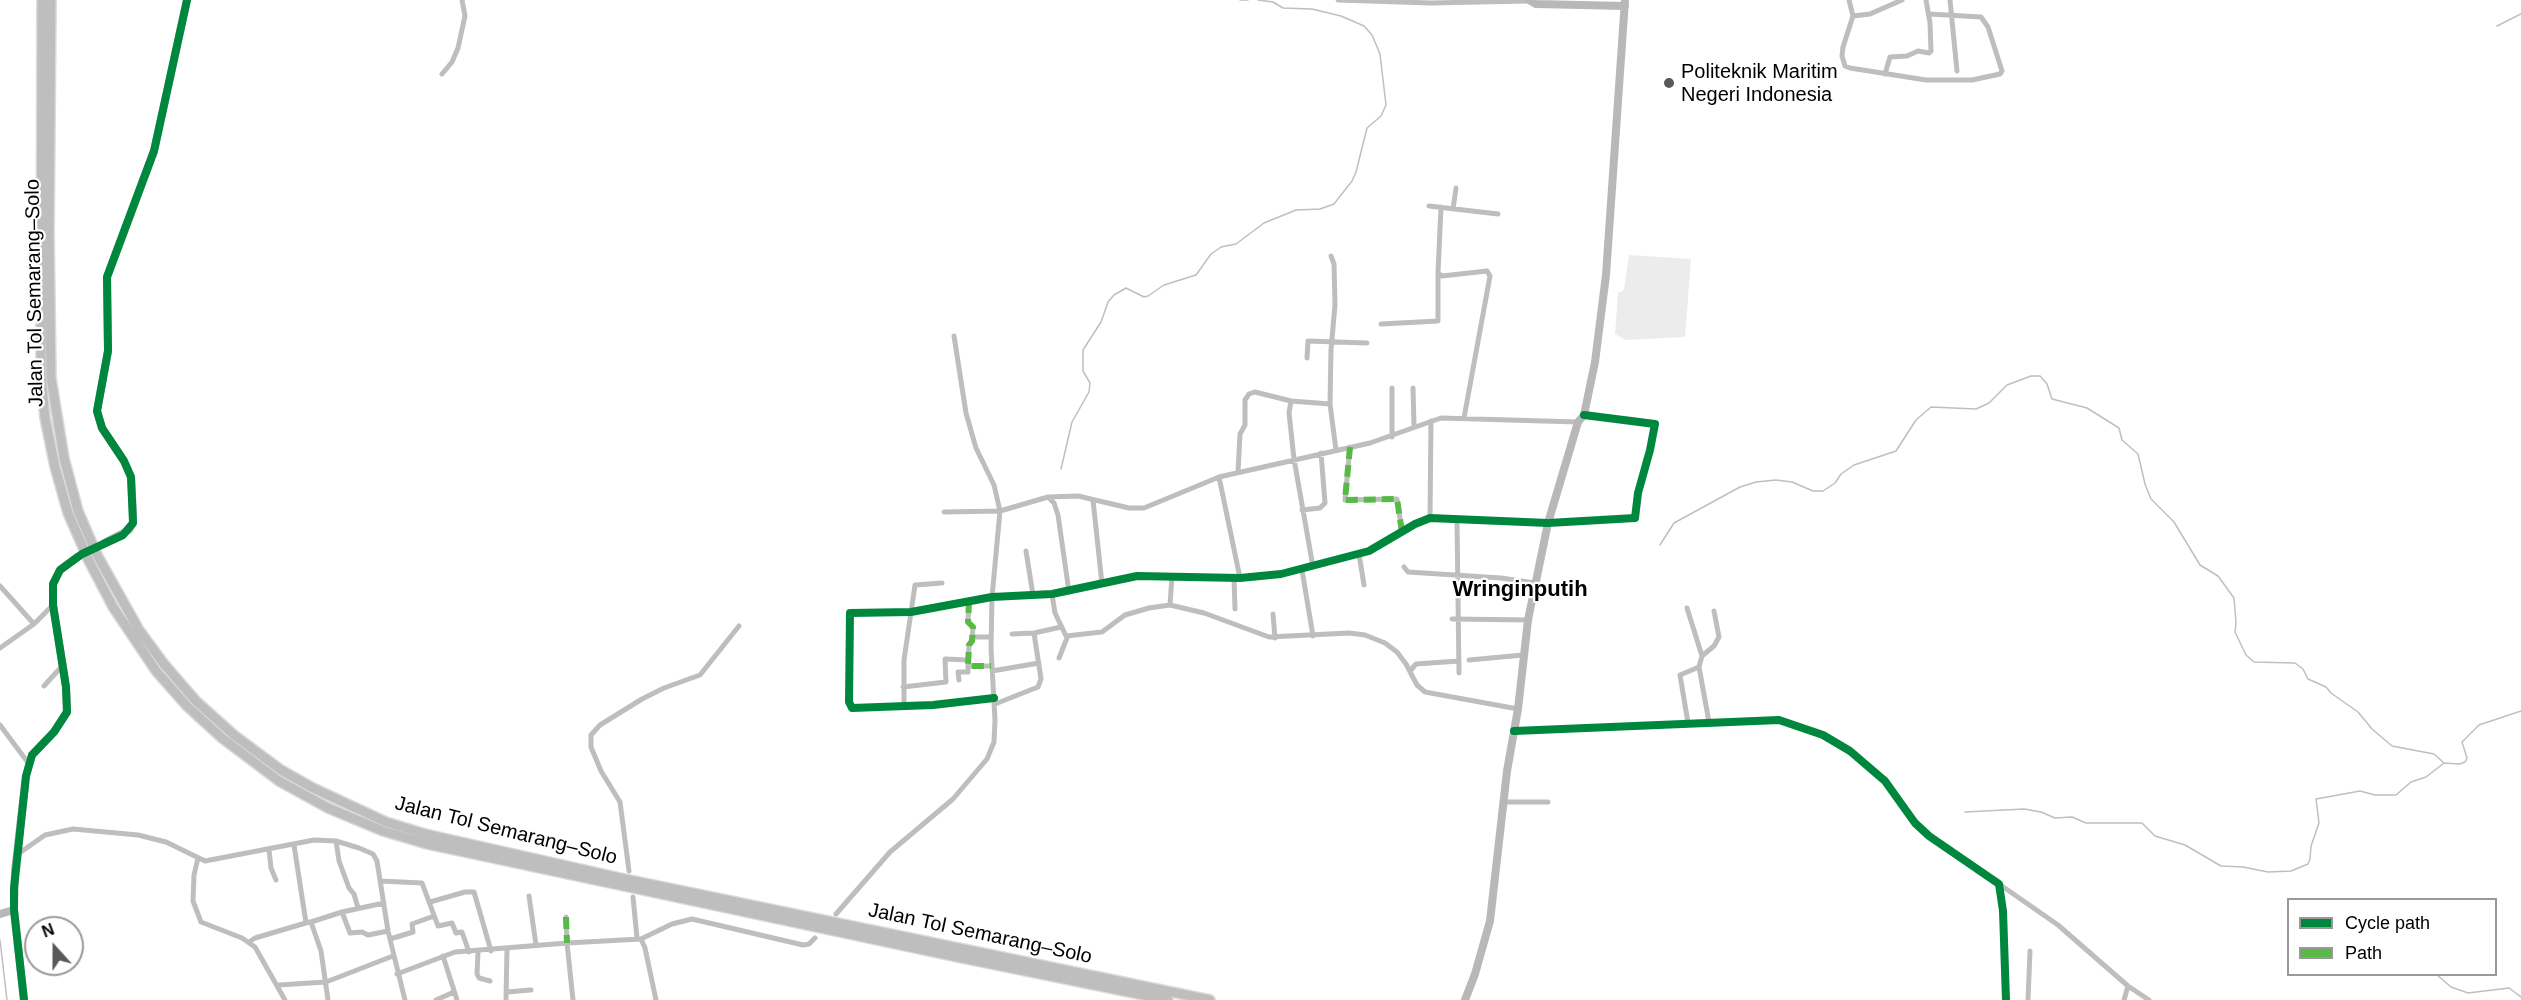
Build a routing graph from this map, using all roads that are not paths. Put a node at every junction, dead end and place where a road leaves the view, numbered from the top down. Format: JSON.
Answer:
{"nodes":[{"id":1,"x":42,"y":0,"type":"edge"},
{"id":2,"x":51,"y":0,"type":"edge"},
{"id":3,"x":187,"y":0,"type":"edge"},
{"id":4,"x":462,"y":0,"type":"edge"},
{"id":5,"x":1338,"y":0,"type":"edge"},
{"id":6,"x":1849,"y":0,"type":"edge"},
{"id":7,"x":1902,"y":0,"type":"edge"},
{"id":8,"x":1926,"y":0,"type":"edge"},
{"id":9,"x":1950,"y":0,"type":"edge"},
{"id":10,"x":1529,"y":1,"type":"edge"},
{"id":11,"x":1625,"y":3,"type":"edge"},
{"id":12,"x":1929,"y":14,"type":"junction"},
{"id":13,"x":1952,"y":15,"type":"junction"},
{"id":14,"x":1853,"y":16,"type":"junction"},
{"id":15,"x":1957,"y":71,"type":"dead end"},
{"id":16,"x":442,"y":74,"type":"dead end"},
{"id":17,"x":1885,"y":74,"type":"junction"},
{"id":18,"x":1456,"y":188,"type":"dead end"},
{"id":19,"x":1429,"y":206,"type":"dead end"},
{"id":20,"x":1441,"y":207,"type":"junction"},
{"id":21,"x":1453,"y":209,"type":"junction"},
{"id":22,"x":1498,"y":214,"type":"dead end"},
{"id":23,"x":1331,"y":256,"type":"dead end"},
{"id":24,"x":1438,"y":273,"type":"junction"},
{"id":25,"x":1381,"y":324,"type":"dead end"},
{"id":26,"x":954,"y":336,"type":"dead end"},
{"id":27,"x":1331,"y":342,"type":"junction"},
{"id":28,"x":1367,"y":343,"type":"dead end"},
{"id":29,"x":1307,"y":358,"type":"dead end"},
{"id":30,"x":1392,"y":388,"type":"dead end"},
{"id":31,"x":1413,"y":388,"type":"dead end"},
{"id":32,"x":1291,"y":400,"type":"junction"},
{"id":33,"x":1330,"y":404,"type":"junction"},
{"id":34,"x":1584,"y":415,"type":"junction"},
{"id":35,"x":1464,"y":418,"type":"junction"},
{"id":36,"x":1431,"y":421,"type":"junction"},
{"id":37,"x":1578,"y":422,"type":"junction"},
{"id":38,"x":1414,"y":426,"type":"junction"},
{"id":39,"x":1392,"y":436,"type":"junction"},
{"id":40,"x":1350,"y":447,"type":"junction"},
{"id":41,"x":1336,"y":450,"type":"junction"},
{"id":42,"x":1322,"y":453,"type":"junction"},
{"id":43,"x":1294,"y":459,"type":"junction"},
{"id":44,"x":1238,"y":472,"type":"junction"},
{"id":45,"x":1219,"y":477,"type":"junction"},
{"id":46,"x":1048,"y":497,"type":"junction"},
{"id":47,"x":1093,"y":500,"type":"junction"},
{"id":48,"x":1302,"y":510,"type":"junction"},
{"id":49,"x":1000,"y":511,"type":"junction"},
{"id":50,"x":944,"y":512,"type":"dead end"},
{"id":51,"x":1430,"y":518,"type":"junction"},
{"id":52,"x":1457,"y":520,"type":"junction"},
{"id":53,"x":1548,"y":522,"type":"junction"},
{"id":54,"x":1402,"y":532,"type":"junction"},
{"id":55,"x":104,"y":543,"type":"dead end"},
{"id":56,"x":1026,"y":551,"type":"dead end"},
{"id":57,"x":1359,"y":554,"type":"junction"},
{"id":58,"x":77,"y":557,"type":"dead end"},
{"id":59,"x":1313,"y":567,"type":"junction"},
{"id":60,"x":1404,"y":567,"type":"dead end"},
{"id":61,"x":1302,"y":570,"type":"junction"},
{"id":62,"x":1456,"y":575,"type":"junction"},
{"id":63,"x":1172,"y":576,"type":"junction"},
{"id":64,"x":1237,"y":578,"type":"junction"},
{"id":65,"x":942,"y":583,"type":"dead end"},
{"id":66,"x":1535,"y":583,"type":"junction"},
{"id":67,"x":1101,"y":584,"type":"junction"},
{"id":68,"x":1364,"y":585,"type":"dead end"},
{"id":69,"x":0,"y":586,"type":"edge"},
{"id":70,"x":1069,"y":592,"type":"junction"},
{"id":71,"x":1052,"y":594,"type":"junction"},
{"id":72,"x":1033,"y":595,"type":"junction"},
{"id":73,"x":992,"y":597,"type":"junction"},
{"id":74,"x":969,"y":601,"type":"junction"},
{"id":75,"x":53,"y":605,"type":"junction"},
{"id":76,"x":1170,"y":605,"type":"junction"},
{"id":77,"x":1687,"y":608,"type":"dead end"},
{"id":78,"x":1235,"y":609,"type":"dead end"},
{"id":79,"x":1714,"y":611,"type":"dead end"},
{"id":80,"x":911,"y":612,"type":"junction"},
{"id":81,"x":1273,"y":614,"type":"dead end"},
{"id":82,"x":1455,"y":619,"type":"junction"},
{"id":83,"x":1528,"y":620,"type":"junction"},
{"id":84,"x":34,"y":624,"type":"junction"},
{"id":85,"x":739,"y":626,"type":"dead end"},
{"id":86,"x":1061,"y":627,"type":"junction"},
{"id":87,"x":1012,"y":633,"type":"dead end"},
{"id":88,"x":1034,"y":633,"type":"junction"},
{"id":89,"x":1066,"y":636,"type":"junction"},
{"id":90,"x":1313,"y":636,"type":"junction"},
{"id":91,"x":972,"y":637,"type":"junction"},
{"id":92,"x":991,"y":637,"type":"junction"},
{"id":93,"x":1275,"y":638,"type":"junction"},
{"id":94,"x":0,"y":648,"type":"edge"},
{"id":95,"x":1523,"y":655,"type":"junction"},
{"id":96,"x":1702,"y":656,"type":"junction"},
{"id":97,"x":1059,"y":658,"type":"dead end"},
{"id":98,"x":1469,"y":660,"type":"dead end"},
{"id":99,"x":1459,"y":661,"type":"junction"},
{"id":100,"x":968,"y":663,"type":"junction"},
{"id":101,"x":1039,"y":663,"type":"junction"},
{"id":102,"x":64,"y":665,"type":"junction"},
{"id":103,"x":1699,"y":667,"type":"junction"},
{"id":104,"x":992,"y":668,"type":"junction"},
{"id":105,"x":1410,"y":671,"type":"junction"},
{"id":106,"x":1459,"y":674,"type":"dead end"},
{"id":107,"x":959,"y":680,"type":"dead end"},
{"id":108,"x":44,"y":686,"type":"dead end"},
{"id":109,"x":903,"y":687,"type":"junction"},
{"id":110,"x":994,"y":701,"type":"junction"},
{"id":111,"x":904,"y":706,"type":"junction"},
{"id":112,"x":1518,"y":709,"type":"junction"},
{"id":113,"x":1709,"y":722,"type":"junction"},
{"id":114,"x":1688,"y":723,"type":"junction"},
{"id":115,"x":0,"y":724,"type":"edge"},
{"id":116,"x":1514,"y":731,"type":"junction"},
{"id":117,"x":29,"y":764,"type":"junction"},
{"id":118,"x":1503,"y":802,"type":"junction"},
{"id":119,"x":1548,"y":802,"type":"dead end"},
{"id":120,"x":336,"y":841,"type":"junction"},
{"id":121,"x":294,"y":845,"type":"junction"},
{"id":122,"x":269,"y":850,"type":"junction"},
{"id":123,"x":18,"y":854,"type":"junction"},
{"id":124,"x":198,"y":858,"type":"junction"},
{"id":125,"x":630,"y":871,"type":"dead end"},
{"id":126,"x":276,"y":880,"type":"dead end"},
{"id":127,"x":380,"y":881,"type":"junction"},
{"id":128,"x":1999,"y":884,"type":"junction"},
{"id":129,"x":529,"y":896,"type":"dead end"},
{"id":130,"x":633,"y":897,"type":"dead end"},
{"id":131,"x":430,"y":902,"type":"junction"},
{"id":132,"x":384,"y":903,"type":"junction"},
{"id":133,"x":357,"y":908,"type":"junction"},
{"id":134,"x":14,"y":910,"type":"junction"},
{"id":135,"x":342,"y":912,"type":"junction"},
{"id":136,"x":0,"y":914,"type":"edge"},
{"id":137,"x":836,"y":914,"type":"dead end"},
{"id":138,"x":434,"y":916,"type":"junction"},
{"id":139,"x":566,"y":917,"type":"dead end"},
{"id":140,"x":309,"y":922,"type":"junction"},
{"id":141,"x":388,"y":931,"type":"junction"},
{"id":142,"x":639,"y":938,"type":"junction"},
{"id":143,"x":815,"y":938,"type":"dead end"},
{"id":144,"x":390,"y":939,"type":"junction"},
{"id":145,"x":249,"y":942,"type":"junction"},
{"id":146,"x":567,"y":943,"type":"junction"},
{"id":147,"x":536,"y":945,"type":"junction"},
{"id":148,"x":507,"y":949,"type":"junction"},
{"id":149,"x":469,"y":951,"type":"junction"},
{"id":150,"x":491,"y":951,"type":"junction"},
{"id":151,"x":2030,"y":951,"type":"dead end"},
{"id":152,"x":478,"y":952,"type":"junction"},
{"id":153,"x":393,"y":956,"type":"junction"},
{"id":154,"x":443,"y":956,"type":"junction"},
{"id":155,"x":397,"y":974,"type":"junction"},
{"id":156,"x":490,"y":981,"type":"dead end"},
{"id":157,"x":326,"y":982,"type":"junction"},
{"id":158,"x":279,"y":985,"type":"junction"},
{"id":159,"x":2128,"y":986,"type":"junction"},
{"id":160,"x":531,"y":990,"type":"dead end"},
{"id":161,"x":454,"y":992,"type":"junction"},
{"id":162,"x":507,"y":992,"type":"junction"},
{"id":163,"x":24,"y":1000,"type":"edge"},
{"id":164,"x":285,"y":1000,"type":"edge"},
{"id":165,"x":328,"y":1000,"type":"edge"},
{"id":166,"x":405,"y":1000,"type":"edge"},
{"id":167,"x":435,"y":1000,"type":"edge"},
{"id":168,"x":457,"y":1000,"type":"edge"},
{"id":169,"x":506,"y":1000,"type":"edge"},
{"id":170,"x":573,"y":1000,"type":"edge"},
{"id":171,"x":656,"y":1000,"type":"edge"},
{"id":172,"x":1168,"y":1000,"type":"edge"},
{"id":173,"x":1209,"y":1000,"type":"edge"},
{"id":174,"x":1465,"y":1000,"type":"edge"},
{"id":175,"x":2006,"y":1000,"type":"edge"},
{"id":176,"x":2028,"y":1000,"type":"edge"},
{"id":177,"x":2124,"y":1000,"type":"edge"},
{"id":178,"x":2149,"y":1000,"type":"edge"}],
"edges":[{"from":1,"to":172,"type":"highway","name":"Jalan Tol Semarang–Solo"},
{"from":2,"to":173,"type":"highway","name":"Jalan Tol Semarang–Solo"},
{"from":3,"to":55,"type":"street"},
{"from":4,"to":16,"type":"street"},
{"from":5,"to":10,"type":"street"},
{"from":6,"to":14,"type":"street"},
{"from":7,"to":14,"type":"street"},
{"from":8,"to":12,"type":"street"},
{"from":9,"to":13,"type":"street"},
{"from":10,"to":11,"type":"street"},
{"from":11,"to":34,"type":"street"},
{"from":12,"to":13,"type":"street"},
{"from":12,"to":17,"type":"street"},
{"from":13,"to":15,"type":"street"},
{"from":13,"to":17,"type":"street"},
{"from":14,"to":17,"type":"street"},
{"from":18,"to":21,"type":"street"},
{"from":19,"to":20,"type":"street"},
{"from":20,"to":21,"type":"street"},
{"from":20,"to":24,"type":"street"},
{"from":21,"to":22,"type":"street"},
{"from":23,"to":27,"type":"street"},
{"from":24,"to":25,"type":"street"},
{"from":24,"to":35,"type":"street"},
{"from":26,"to":49,"type":"street"},
{"from":27,"to":28,"type":"street"},
{"from":27,"to":29,"type":"street"},
{"from":27,"to":33,"type":"street"},
{"from":30,"to":39,"type":"street"},
{"from":31,"to":38,"type":"street"},
{"from":32,"to":33,"type":"street"},
{"from":32,"to":43,"type":"street"},
{"from":32,"to":44,"type":"street"},
{"from":33,"to":41,"type":"street"},
{"from":34,"to":37,"type":"street"},
{"from":34,"to":53,"type":"street"},
{"from":35,"to":36,"type":"street"},
{"from":35,"to":37,"type":"street"},
{"from":36,"to":38,"type":"street"},
{"from":36,"to":51,"type":"street"},
{"from":37,"to":53,"type":"street"},
{"from":38,"to":39,"type":"street"},
{"from":39,"to":40,"type":"street"},
{"from":40,"to":41,"type":"street"},
{"from":40,"to":54,"type":"street"},
{"from":41,"to":42,"type":"street"},
{"from":42,"to":43,"type":"street"},
{"from":42,"to":48,"type":"street"},
{"from":43,"to":44,"type":"street"},
{"from":43,"to":48,"type":"street"},
{"from":44,"to":45,"type":"street"},
{"from":45,"to":47,"type":"street"},
{"from":45,"to":64,"type":"street"},
{"from":46,"to":47,"type":"street"},
{"from":46,"to":49,"type":"street"},
{"from":46,"to":70,"type":"street"},
{"from":47,"to":67,"type":"street"},
{"from":48,"to":59,"type":"street"},
{"from":49,"to":50,"type":"street"},
{"from":49,"to":73,"type":"street"},
{"from":51,"to":52,"type":"street"},
{"from":51,"to":54,"type":"street"},
{"from":52,"to":53,"type":"street"},
{"from":52,"to":62,"type":"street"},
{"from":53,"to":66,"type":"street"},
{"from":54,"to":57,"type":"street"},
{"from":56,"to":72,"type":"street"},
{"from":57,"to":59,"type":"street"},
{"from":57,"to":68,"type":"street"},
{"from":58,"to":75,"type":"street"},
{"from":59,"to":61,"type":"street"},
{"from":60,"to":62,"type":"street"},
{"from":61,"to":64,"type":"street"},
{"from":61,"to":90,"type":"street"},
{"from":62,"to":66,"type":"street"},
{"from":62,"to":82,"type":"street"},
{"from":63,"to":64,"type":"street"},
{"from":63,"to":67,"type":"street"},
{"from":63,"to":76,"type":"street"},
{"from":64,"to":78,"type":"street"},
{"from":65,"to":80,"type":"street"},
{"from":66,"to":83,"type":"street"},
{"from":67,"to":70,"type":"street"},
{"from":69,"to":84,"type":"street"},
{"from":70,"to":71,"type":"street"},
{"from":71,"to":72,"type":"street"},
{"from":71,"to":86,"type":"street"},
{"from":72,"to":73,"type":"street"},
{"from":73,"to":74,"type":"street"},
{"from":73,"to":92,"type":"street"},
{"from":74,"to":80,"type":"street"},
{"from":74,"to":91,"type":"street"},
{"from":75,"to":84,"type":"street"},
{"from":75,"to":102,"type":"street"},
{"from":76,"to":89,"type":"street"},
{"from":76,"to":93,"type":"street"},
{"from":77,"to":96,"type":"street"},
{"from":79,"to":96,"type":"street"},
{"from":80,"to":109,"type":"street"},
{"from":80,"to":111,"type":"street"},
{"from":81,"to":93,"type":"street"},
{"from":82,"to":83,"type":"street"},
{"from":82,"to":99,"type":"street"},
{"from":83,"to":95,"type":"street"},
{"from":84,"to":94,"type":"street"},
{"from":85,"to":125,"type":"street"},
{"from":86,"to":88,"type":"street"},
{"from":86,"to":89,"type":"street"},
{"from":87,"to":88,"type":"street"},
{"from":88,"to":101,"type":"street"},
{"from":89,"to":97,"type":"street"},
{"from":90,"to":93,"type":"street"},
{"from":90,"to":105,"type":"street"},
{"from":91,"to":92,"type":"street"},
{"from":91,"to":100,"type":"street"},
{"from":92,"to":104,"type":"street"},
{"from":95,"to":98,"type":"street"},
{"from":95,"to":112,"type":"street"},
{"from":96,"to":103,"type":"street"},
{"from":99,"to":105,"type":"street"},
{"from":99,"to":106,"type":"street"},
{"from":100,"to":104,"type":"street"},
{"from":100,"to":107,"type":"street"},
{"from":100,"to":109,"type":"street"},
{"from":101,"to":104,"type":"street"},
{"from":101,"to":110,"type":"street"},
{"from":102,"to":108,"type":"street"},
{"from":102,"to":117,"type":"street"},
{"from":103,"to":113,"type":"street"},
{"from":103,"to":114,"type":"street"},
{"from":104,"to":110,"type":"street"},
{"from":105,"to":112,"type":"street"},
{"from":109,"to":111,"type":"street"},
{"from":110,"to":111,"type":"street"},
{"from":110,"to":137,"type":"street"},
{"from":112,"to":116,"type":"street"},
{"from":113,"to":114,"type":"street"},
{"from":113,"to":128,"type":"street"},
{"from":114,"to":116,"type":"street"},
{"from":115,"to":117,"type":"street"},
{"from":116,"to":118,"type":"street"},
{"from":117,"to":123,"type":"street"},
{"from":118,"to":119,"type":"street"},
{"from":118,"to":174,"type":"street"},
{"from":120,"to":121,"type":"street"},
{"from":120,"to":127,"type":"street"},
{"from":120,"to":133,"type":"street"},
{"from":121,"to":122,"type":"street"},
{"from":121,"to":140,"type":"street"},
{"from":122,"to":124,"type":"street"},
{"from":122,"to":126,"type":"street"},
{"from":123,"to":124,"type":"street"},
{"from":123,"to":134,"type":"street"},
{"from":124,"to":145,"type":"street"},
{"from":127,"to":131,"type":"street"},
{"from":127,"to":132,"type":"street"},
{"from":128,"to":159,"type":"street"},
{"from":128,"to":175,"type":"street"},
{"from":129,"to":147,"type":"street"},
{"from":130,"to":142,"type":"street"},
{"from":131,"to":138,"type":"street"},
{"from":131,"to":150,"type":"street"},
{"from":132,"to":133,"type":"street"},
{"from":132,"to":141,"type":"street"},
{"from":133,"to":135,"type":"street"},
{"from":134,"to":136,"type":"street"},
{"from":134,"to":163,"type":"street"},
{"from":135,"to":140,"type":"street"},
{"from":135,"to":141,"type":"street"},
{"from":138,"to":144,"type":"street"},
{"from":138,"to":149,"type":"street"},
{"from":139,"to":146,"type":"street"},
{"from":140,"to":145,"type":"street"},
{"from":140,"to":157,"type":"street"},
{"from":141,"to":144,"type":"street"},
{"from":142,"to":143,"type":"street"},
{"from":142,"to":146,"type":"street"},
{"from":142,"to":171,"type":"street"},
{"from":144,"to":153,"type":"street"},
{"from":145,"to":158,"type":"street"},
{"from":146,"to":147,"type":"street"},
{"from":146,"to":170,"type":"street"},
{"from":147,"to":148,"type":"street"},
{"from":148,"to":150,"type":"street"},
{"from":148,"to":162,"type":"street"},
{"from":149,"to":152,"type":"street"},
{"from":149,"to":154,"type":"street"},
{"from":150,"to":152,"type":"street"},
{"from":151,"to":176,"type":"street"},
{"from":152,"to":156,"type":"street"},
{"from":153,"to":155,"type":"street"},
{"from":153,"to":157,"type":"street"},
{"from":154,"to":155,"type":"street"},
{"from":154,"to":161,"type":"street"},
{"from":155,"to":166,"type":"street"},
{"from":157,"to":158,"type":"street"},
{"from":157,"to":165,"type":"street"},
{"from":158,"to":164,"type":"street"},
{"from":159,"to":177,"type":"street"},
{"from":159,"to":178,"type":"street"},
{"from":160,"to":162,"type":"street"},
{"from":161,"to":167,"type":"street"},
{"from":161,"to":168,"type":"street"},
{"from":162,"to":169,"type":"street"}]}
